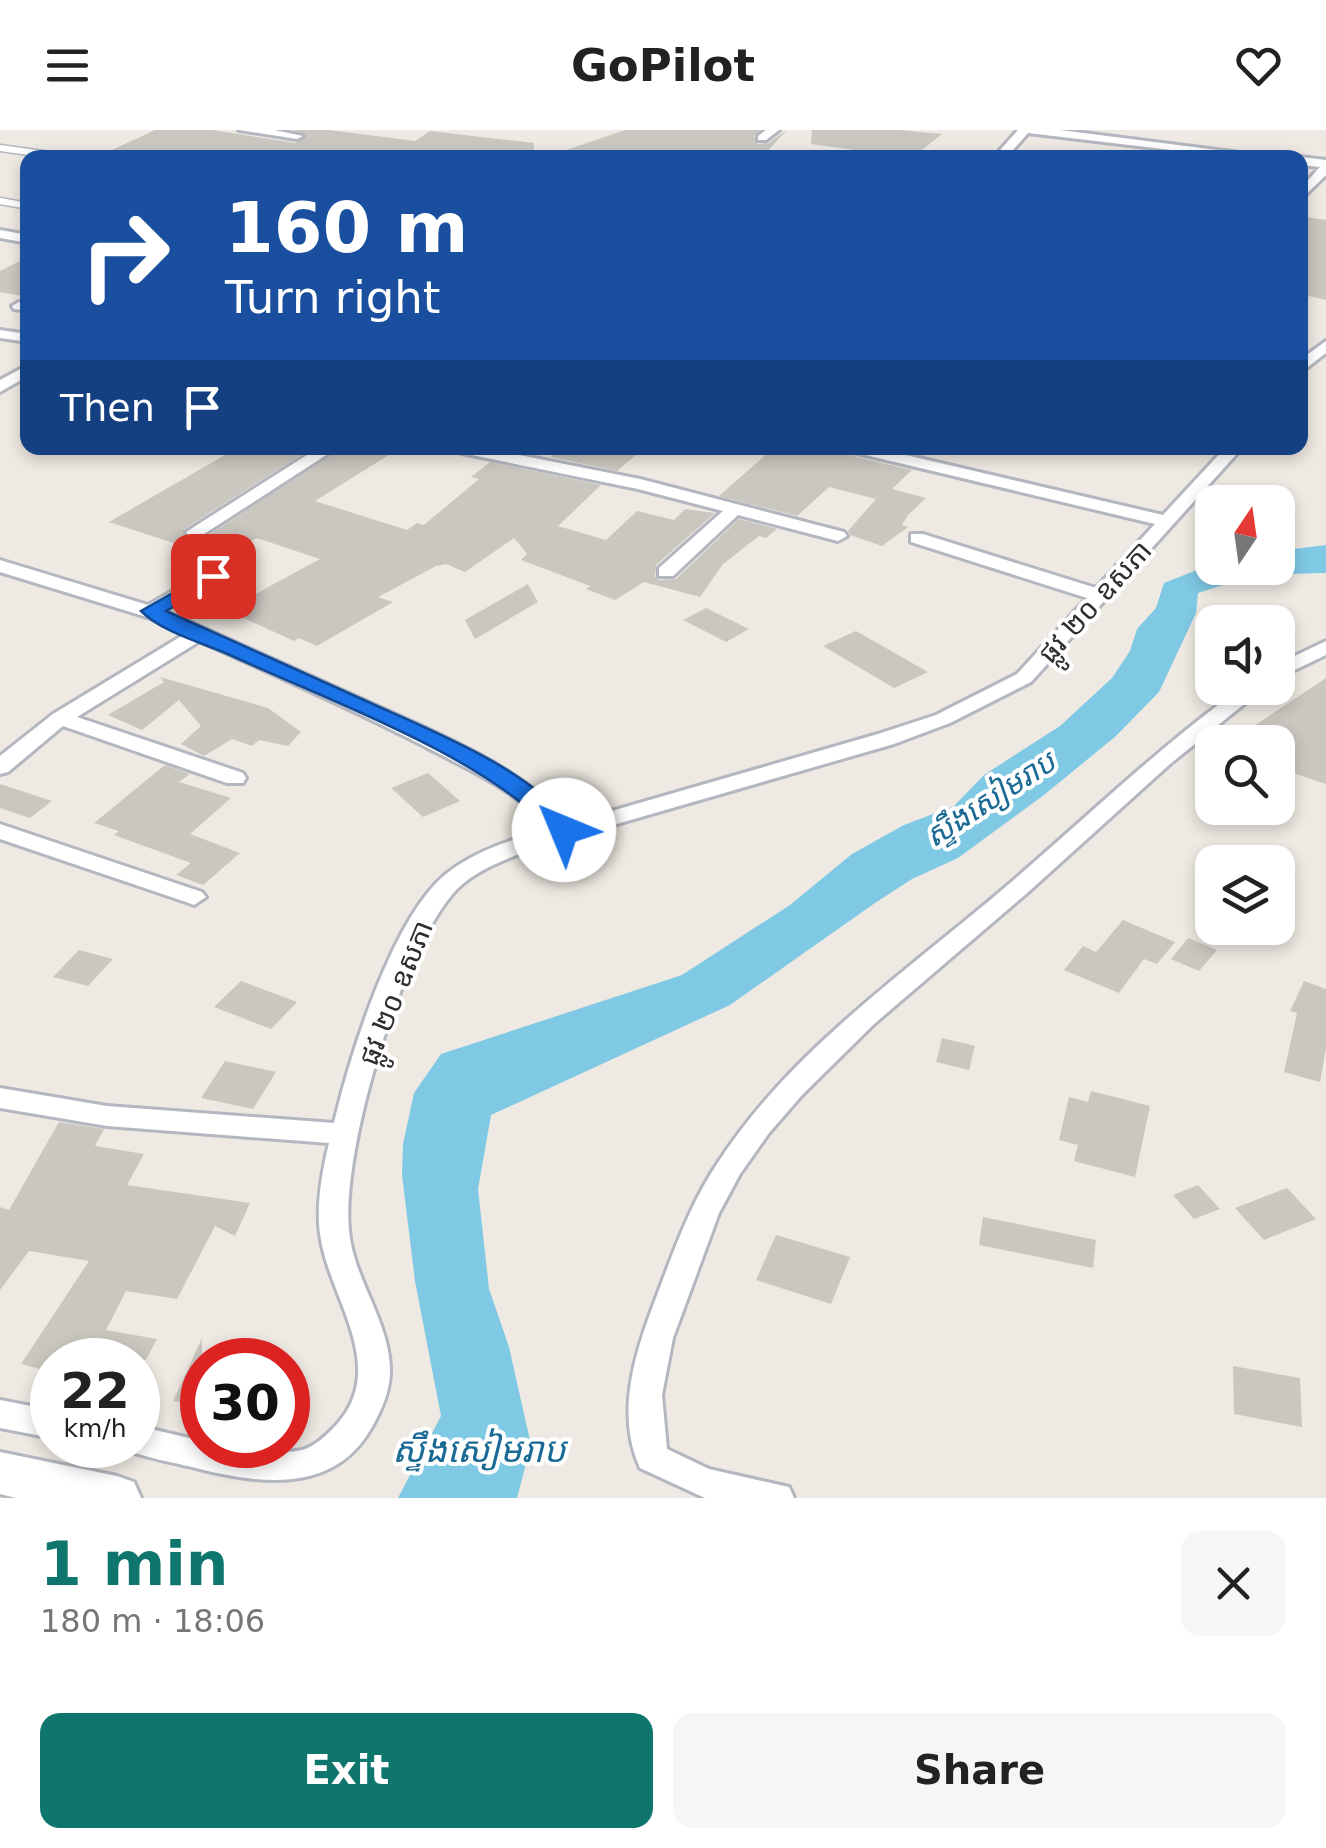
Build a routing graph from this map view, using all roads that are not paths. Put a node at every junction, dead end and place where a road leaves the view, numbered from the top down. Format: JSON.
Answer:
{"nodes":[{"id":1,"x":245,"y":130,"type":"edge"},
{"id":2,"x":1027,"y":130,"type":"edge"},
{"id":3,"x":1163,"y":130,"type":"edge"},
{"id":4,"x":296,"y":136,"type":"dead end"},
{"id":5,"x":1153,"y":144,"type":"junction"},
{"id":6,"x":1007,"y":150,"type":"edge"},
{"id":7,"x":1205,"y":150,"type":"edge"},
{"id":8,"x":1326,"y":166,"type":"edge"},
{"id":9,"x":1308,"y":187,"type":"edge"},
{"id":10,"x":318,"y":455,"type":"edge"},
{"id":11,"x":497,"y":455,"type":"edge"},
{"id":12,"x":887,"y":455,"type":"edge"},
{"id":13,"x":1228,"y":455,"type":"edge"},
{"id":14,"x":735,"y":509,"type":"junction"},
{"id":15,"x":1169,"y":522,"type":"junction"},
{"id":16,"x":195,"y":532,"type":"dead end"},
{"id":17,"x":838,"y":536,"type":"dead end"},
{"id":18,"x":917,"y":538,"type":"dead end"},
{"id":19,"x":244,"y":558,"type":"dead end"},
{"id":20,"x":0,"y":566,"type":"edge"},
{"id":21,"x":666,"y":572,"type":"dead end"},
{"id":22,"x":1098,"y":594,"type":"junction"},
{"id":23,"x":151,"y":611,"type":"junction"},
{"id":24,"x":200,"y":633,"type":"junction"},
{"id":25,"x":1326,"y":647,"type":"edge"},
{"id":26,"x":1295,"y":663,"type":"edge"},
{"id":27,"x":1231,"y":705,"type":"edge"},
{"id":28,"x":60,"y":718,"type":"junction"},
{"id":29,"x":0,"y":767,"type":"edge"},
{"id":30,"x":235,"y":778,"type":"dead end"},
{"id":31,"x":564,"y":830,"type":"junction"},
{"id":32,"x":0,"y":832,"type":"edge"},
{"id":33,"x":194,"y":897,"type":"dead end"},
{"id":34,"x":0,"y":1098,"type":"edge"},
{"id":35,"x":345,"y":1134,"type":"junction"},
{"id":36,"x":0,"y":1414,"type":"edge"},
{"id":37,"x":30,"y":1420,"type":"edge"},
{"id":38,"x":160,"y":1444,"type":"edge"},
{"id":39,"x":0,"y":1473,"type":"edge"},
{"id":40,"x":117,"y":1498,"type":"edge"},
{"id":41,"x":777,"y":1498,"type":"edge"}],
"edges":[{"from":1,"to":4,"type":"street"},
{"from":2,"to":5,"type":"street"},
{"from":2,"to":6,"type":"street"},
{"from":3,"to":5,"type":"street"},
{"from":5,"to":7,"type":"street"},
{"from":8,"to":9,"type":"street"},
{"from":10,"to":16,"type":"street"},
{"from":11,"to":14,"type":"street"},
{"from":12,"to":15,"type":"street"},
{"from":13,"to":15,"type":"street","name":"ផ្លូវ ២០ ឧសភា"},
{"from":14,"to":17,"type":"street"},
{"from":14,"to":21,"type":"street"},
{"from":15,"to":22,"type":"street","name":"ផ្លូវ ២០ ឧសភា"},
{"from":18,"to":22,"type":"street"},
{"from":19,"to":23,"type":"street"},
{"from":20,"to":23,"type":"street"},
{"from":22,"to":31,"type":"street","name":"ផ្លូវ ២០ ឧសភា"},
{"from":23,"to":24,"type":"street"},
{"from":24,"to":28,"type":"street"},
{"from":24,"to":31,"type":"street"},
{"from":25,"to":26,"type":"street"},
{"from":27,"to":41,"type":"street"},
{"from":28,"to":29,"type":"street"},
{"from":28,"to":30,"type":"street"},
{"from":31,"to":35,"type":"street","name":"ផ្លូវ ២០ ឧសភា"},
{"from":32,"to":33,"type":"street"},
{"from":34,"to":35,"type":"street"},
{"from":35,"to":38,"type":"street","name":"ផ្លូវ ២០ ឧសភា"},
{"from":36,"to":37,"type":"street"},
{"from":39,"to":40,"type":"main road"}]}
